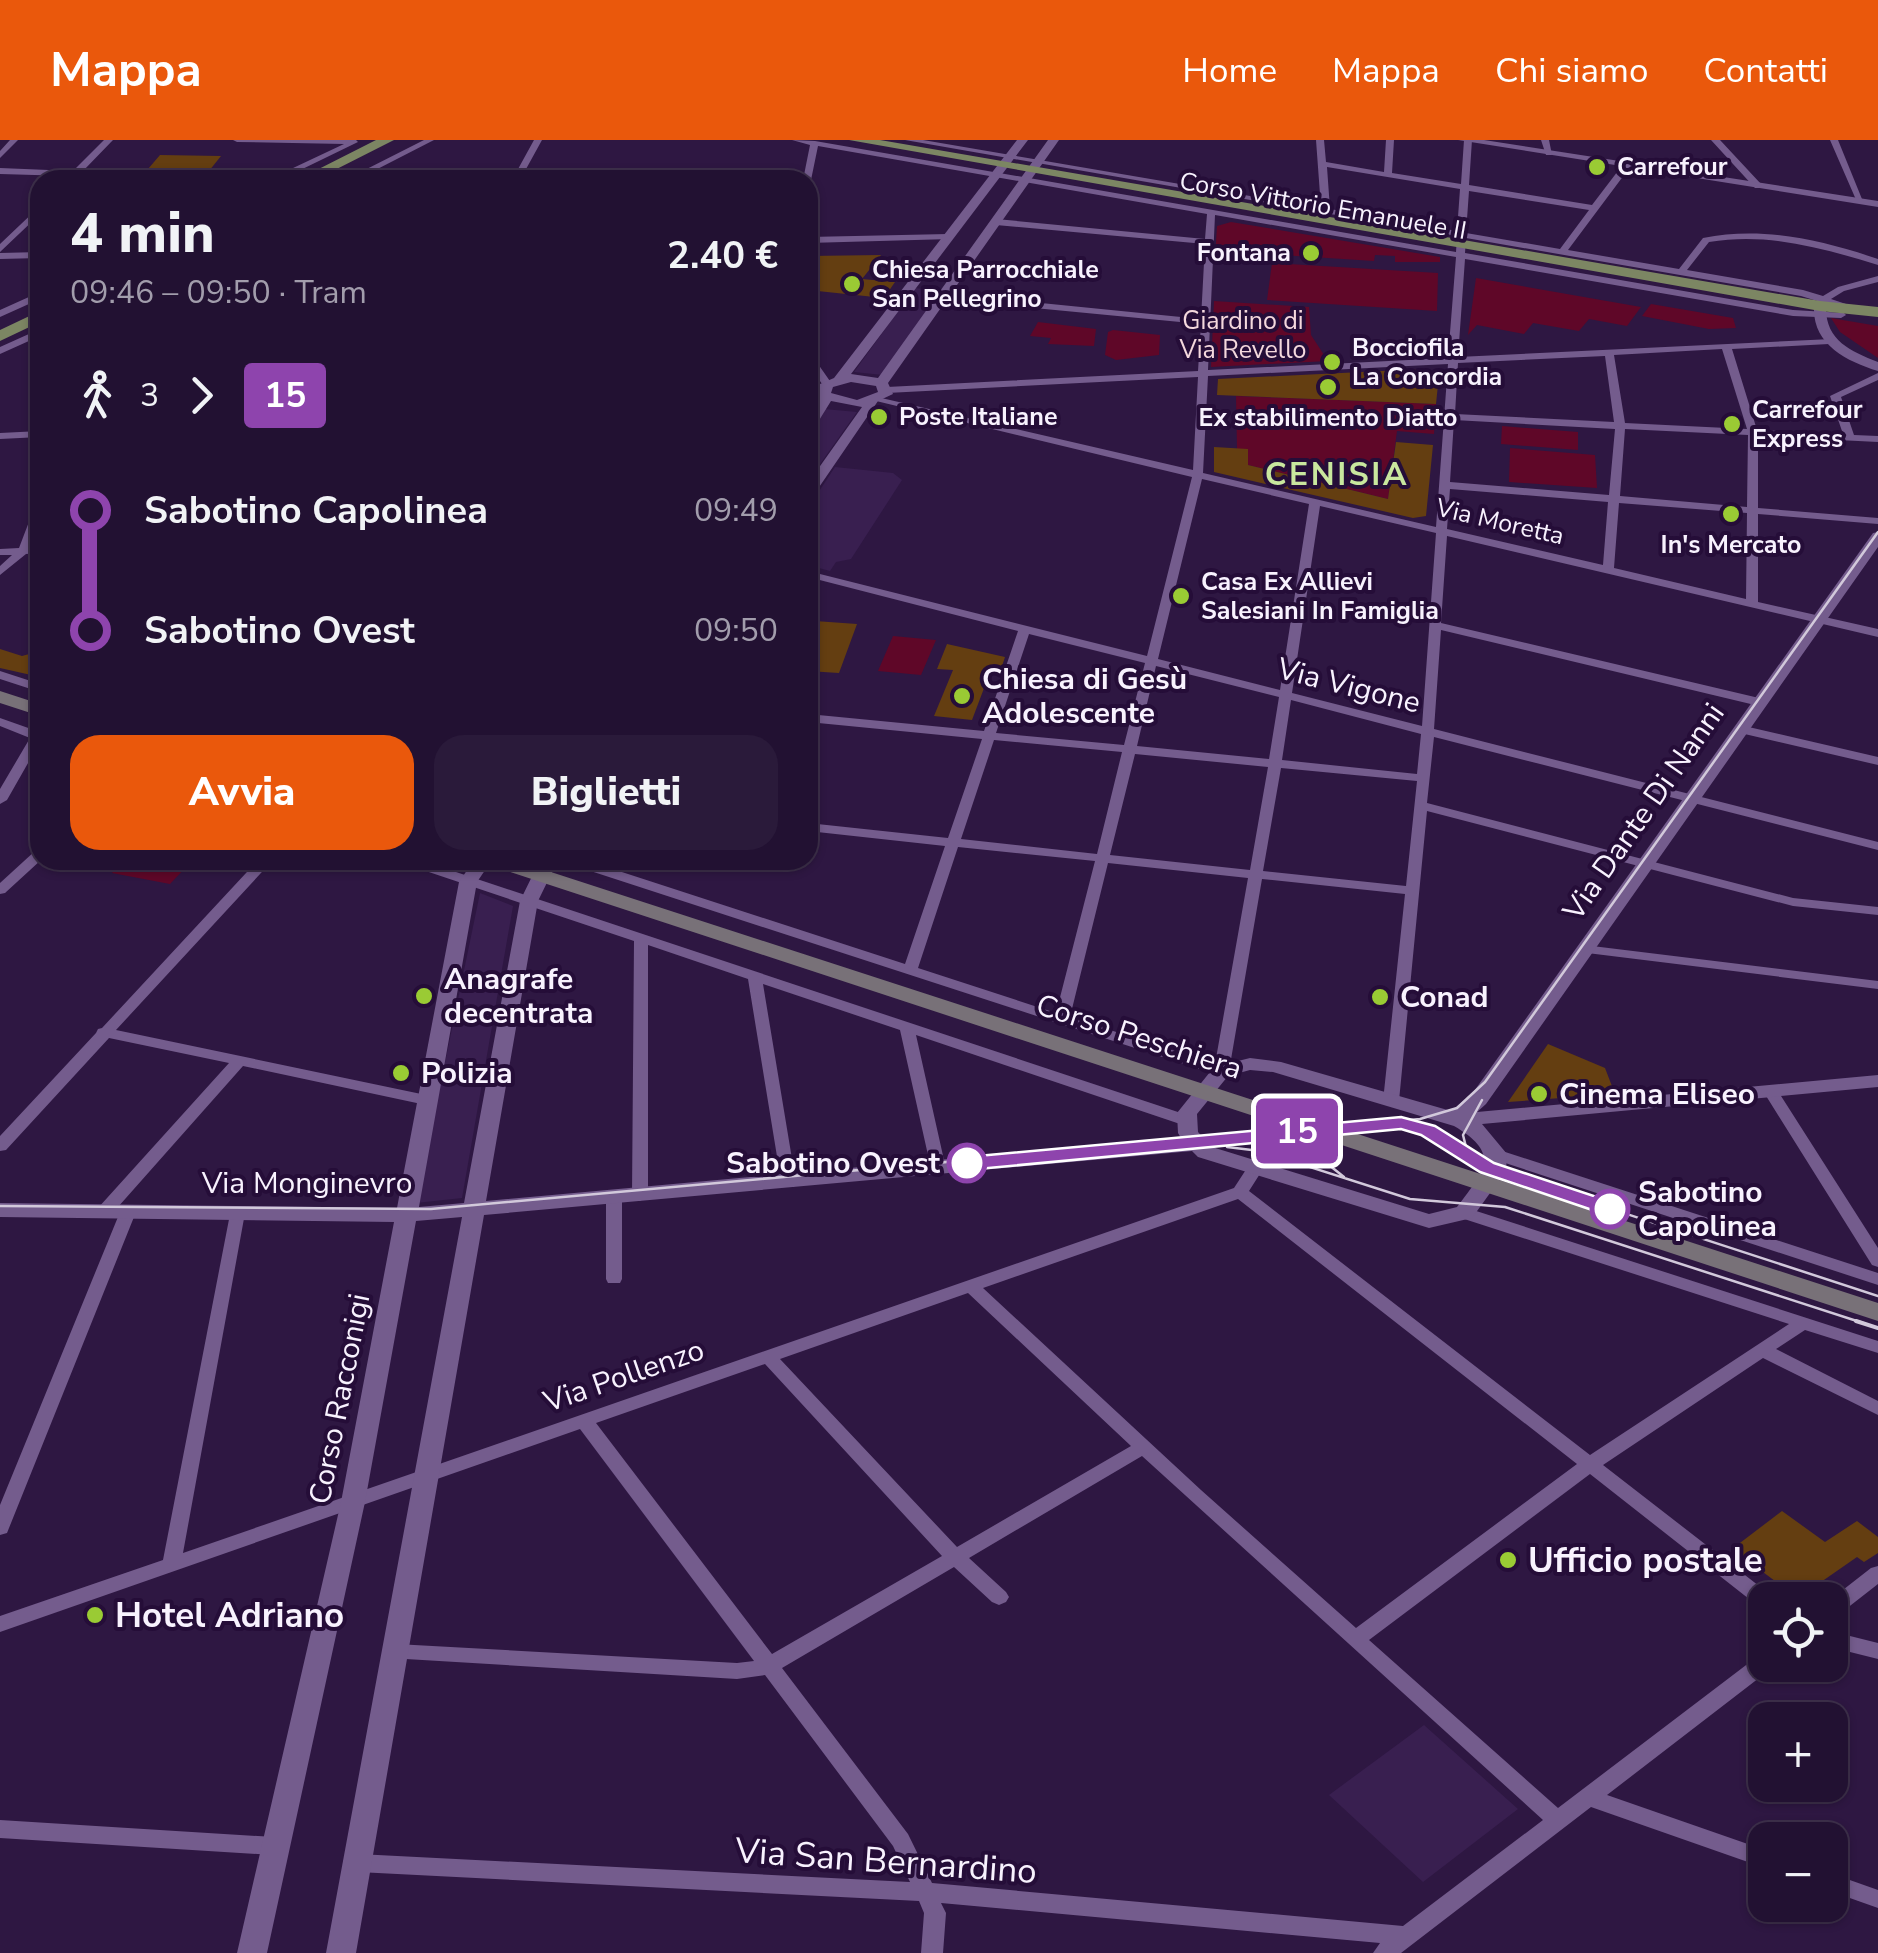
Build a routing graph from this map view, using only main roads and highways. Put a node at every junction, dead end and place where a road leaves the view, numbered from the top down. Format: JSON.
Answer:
{"nodes":[{"id":1,"x":387,"y":140,"type":"edge"},
{"id":2,"x":400,"y":140,"type":"edge"},
{"id":3,"x":856,"y":140,"type":"edge"},
{"id":4,"x":325,"y":170,"type":"edge"},
{"id":5,"x":338,"y":170,"type":"edge"},
{"id":6,"x":30,"y":311,"type":"edge"},
{"id":7,"x":1845,"y":311,"type":"junction"},
{"id":8,"x":1878,"y":312,"type":"edge"},
{"id":9,"x":30,"y":321,"type":"edge"},
{"id":10,"x":1878,"y":321,"type":"edge"},
{"id":11,"x":0,"y":326,"type":"edge"},
{"id":12,"x":0,"y":336,"type":"edge"},
{"id":13,"x":0,"y":697,"type":"edge"},
{"id":14,"x":30,"y":707,"type":"edge"},
{"id":15,"x":550,"y":870,"type":"edge"},
{"id":16,"x":1878,"y":1312,"type":"edge"}],
"edges":[{"from":1,"to":4,"type":"main road"},
{"from":2,"to":5,"type":"main road"},
{"from":3,"to":7,"type":"main road","name":"Corso Vittorio Emanuele II"},
{"from":6,"to":11,"type":"main road"},
{"from":7,"to":8,"type":"main road","name":"Corso Vittorio Emanuele II"},
{"from":7,"to":10,"type":"main road","name":"Corso Vittorio Emanuele II"},
{"from":9,"to":12,"type":"main road"},
{"from":13,"to":14,"type":"main road"},
{"from":15,"to":16,"type":"main road","name":"Corso Peschiera"}]}
